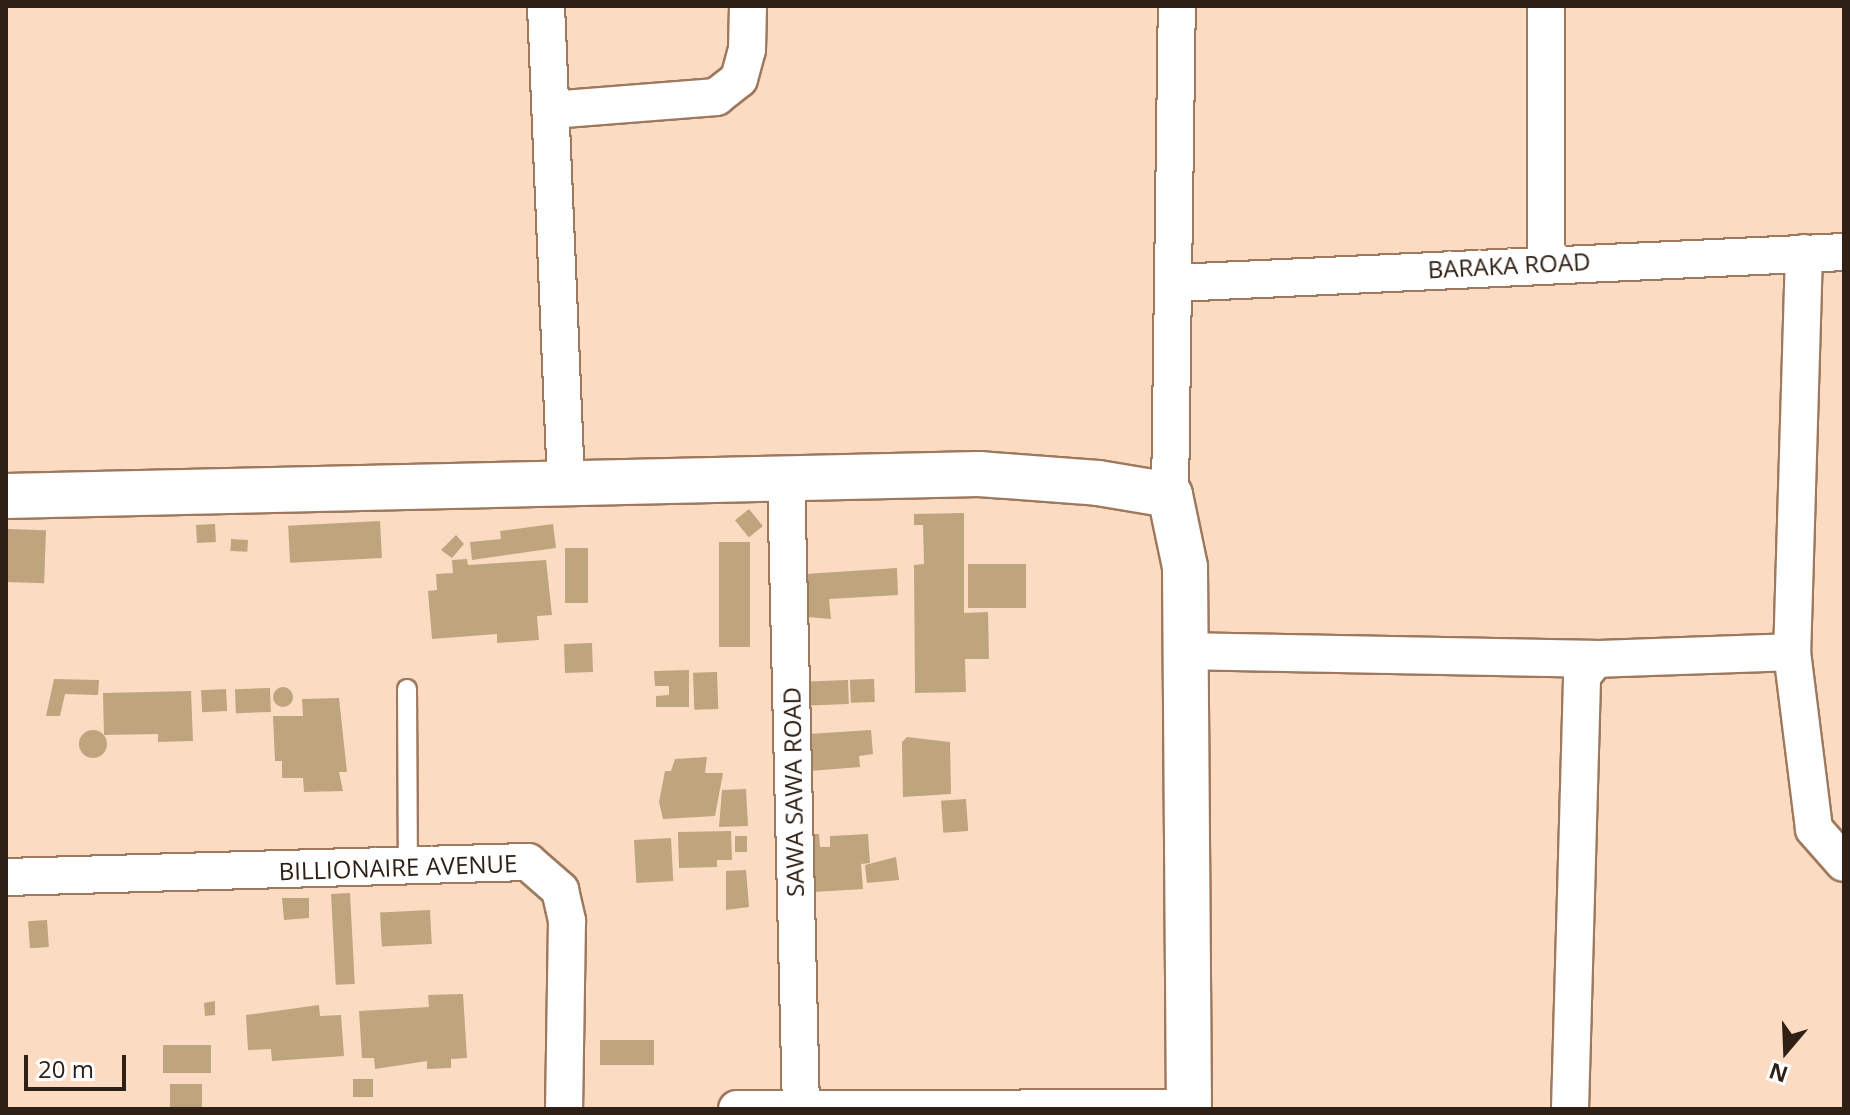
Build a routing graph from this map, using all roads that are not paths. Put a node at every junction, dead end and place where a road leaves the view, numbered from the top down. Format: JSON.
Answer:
{"nodes":[{"id":1,"x":546,"y":6,"type":"edge"},
{"id":2,"x":748,"y":6,"type":"edge"},
{"id":3,"x":1177,"y":6,"type":"edge"},
{"id":4,"x":1546,"y":6,"type":"edge"},
{"id":5,"x":551,"y":110,"type":"junction"},
{"id":6,"x":1844,"y":252,"type":"edge"},
{"id":7,"x":1804,"y":253,"type":"junction"},
{"id":8,"x":1546,"y":263,"type":"junction"},
{"id":9,"x":1175,"y":283,"type":"junction"},
{"id":10,"x":786,"y":477,"type":"junction"},
{"id":11,"x":566,"y":486,"type":"junction"},
{"id":12,"x":1170,"y":495,"type":"junction"},
{"id":13,"x":6,"y":496,"type":"edge"},
{"id":14,"x":1185,"y":651,"type":"junction"},
{"id":15,"x":1792,"y":652,"type":"junction"},
{"id":16,"x":1596,"y":659,"type":"junction"},
{"id":17,"x":407,"y":689,"type":"dead end"},
{"id":18,"x":1844,"y":863,"type":"edge"},
{"id":19,"x":408,"y":867,"type":"junction"},
{"id":20,"x":6,"y":877,"type":"edge"},
{"id":21,"x":801,"y":1107,"type":"junction"},
{"id":22,"x":564,"y":1109,"type":"edge"},
{"id":23,"x":737,"y":1109,"type":"edge"},
{"id":24,"x":1189,"y":1109,"type":"edge"},
{"id":25,"x":1570,"y":1109,"type":"edge"}],
"edges":[{"from":1,"to":5,"type":"street"},
{"from":2,"to":5,"type":"street"},
{"from":3,"to":9,"type":"street"},
{"from":4,"to":8,"type":"street"},
{"from":5,"to":11,"type":"street"},
{"from":6,"to":7,"type":"street","name":"BARAKA ROAD"},
{"from":7,"to":8,"type":"street","name":"BARAKA ROAD"},
{"from":7,"to":15,"type":"street"},
{"from":8,"to":9,"type":"street","name":"BARAKA ROAD"},
{"from":9,"to":12,"type":"street"},
{"from":10,"to":11,"type":"street"},
{"from":10,"to":12,"type":"street"},
{"from":10,"to":21,"type":"street","name":"SAWA SAWA ROAD"},
{"from":11,"to":13,"type":"street"},
{"from":12,"to":14,"type":"street"},
{"from":14,"to":16,"type":"street"},
{"from":14,"to":24,"type":"street"},
{"from":15,"to":16,"type":"street"},
{"from":15,"to":18,"type":"street"},
{"from":16,"to":25,"type":"street"},
{"from":17,"to":19,"type":"lane"},
{"from":19,"to":20,"type":"street","name":"BILLIONAIRE AVENUE"},
{"from":19,"to":22,"type":"street","name":"BILLIONAIRE AVENUE"},
{"from":21,"to":23,"type":"street"},
{"from":21,"to":24,"type":"street"}]}
